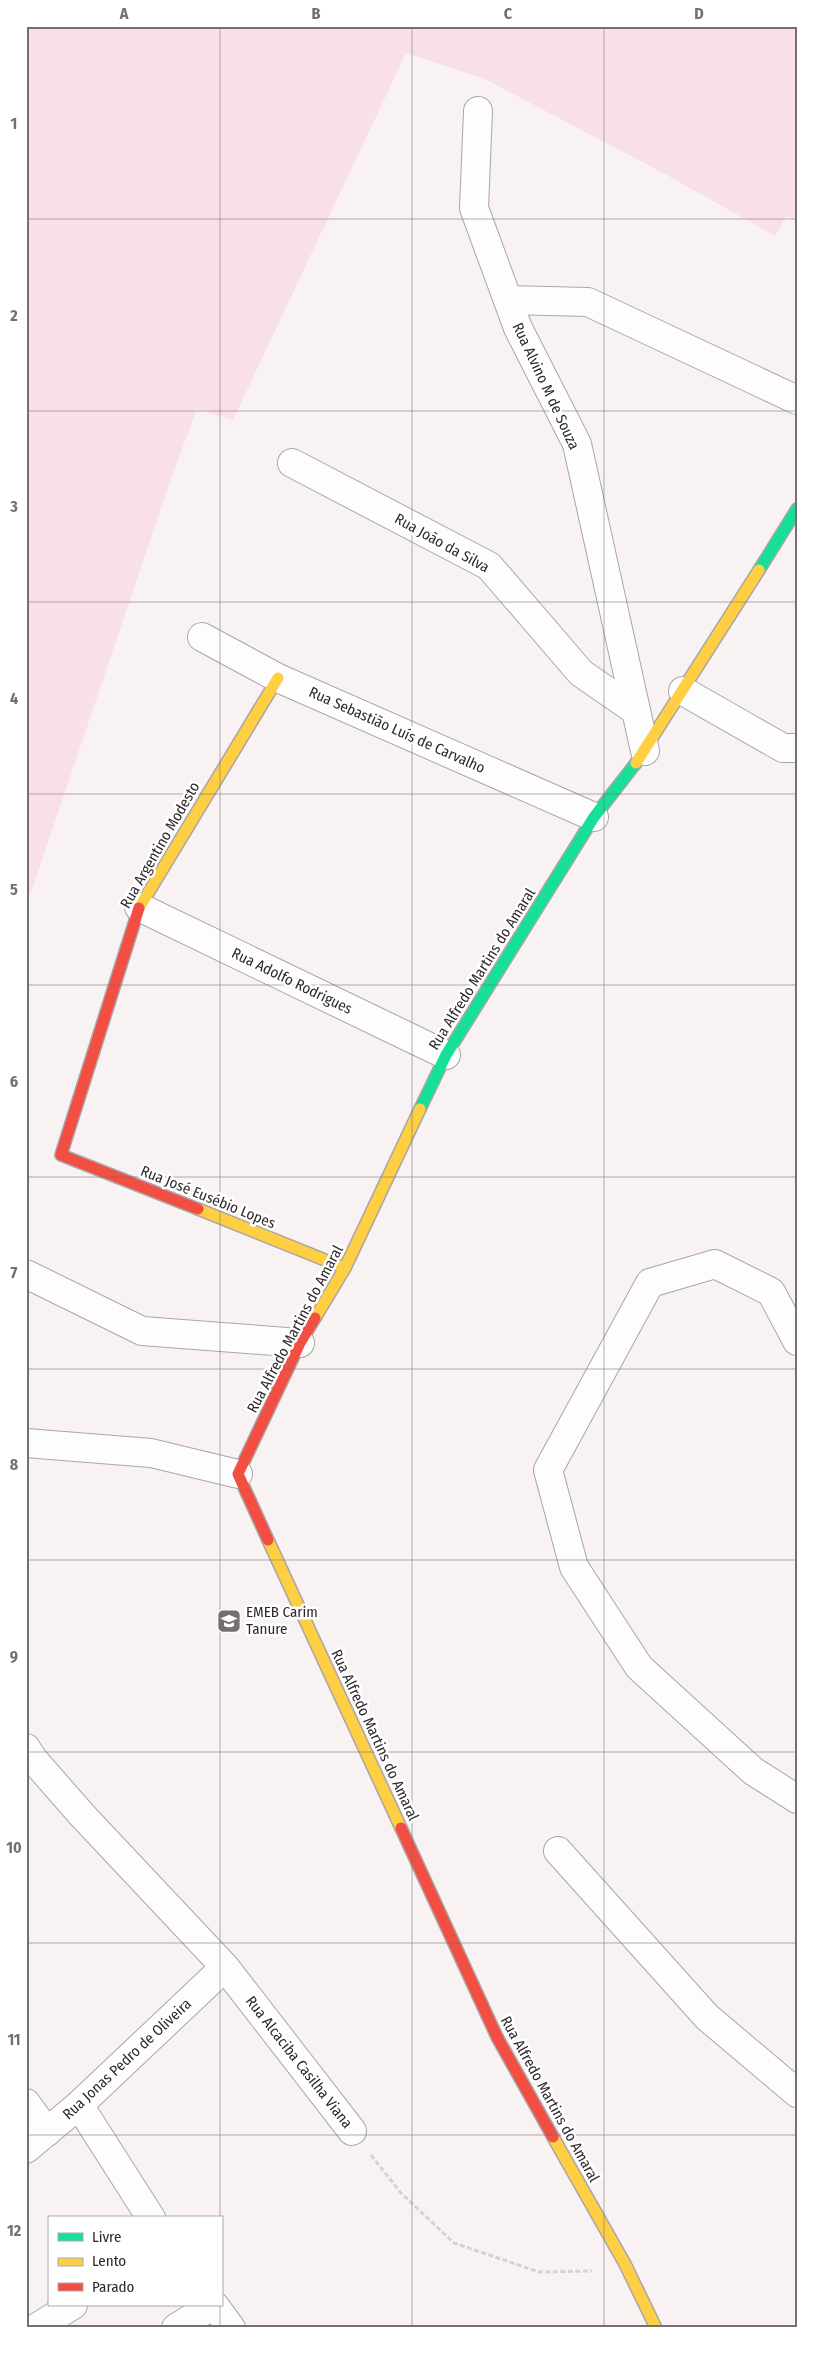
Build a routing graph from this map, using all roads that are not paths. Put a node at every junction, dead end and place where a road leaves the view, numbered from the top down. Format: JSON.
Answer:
{"nodes":[{"id":1,"x":478,"y":111,"type":"dead end"},
{"id":2,"x":508,"y":300,"type":"junction"},
{"id":3,"x":797,"y":400,"type":"edge"},
{"id":4,"x":292,"y":463,"type":"dead end"},
{"id":5,"x":797,"y":509,"type":"edge"},
{"id":6,"x":202,"y":637,"type":"dead end"},
{"id":7,"x":278,"y":678,"type":"junction"},
{"id":8,"x":683,"y":691,"type":"junction"},
{"id":9,"x":636,"y":711,"type":"junction"},
{"id":10,"x":797,"y":748,"type":"edge"},
{"id":11,"x":645,"y":751,"type":"junction"},
{"id":12,"x":594,"y":817,"type":"junction"},
{"id":13,"x":139,"y":907,"type":"junction"},
{"id":14,"x":446,"y":1055,"type":"junction"},
{"id":15,"x":60,"y":1155,"type":"joint"},
{"id":16,"x":344,"y":1268,"type":"junction"},
{"id":17,"x":26,"y":1274,"type":"edge"},
{"id":18,"x":797,"y":1341,"type":"edge"},
{"id":19,"x":300,"y":1343,"type":"junction"},
{"id":20,"x":26,"y":1442,"type":"edge"},
{"id":21,"x":238,"y":1474,"type":"junction"},
{"id":22,"x":26,"y":1748,"type":"edge"},
{"id":23,"x":797,"y":1799,"type":"edge"},
{"id":24,"x":558,"y":1851,"type":"dead end"},
{"id":25,"x":225,"y":1967,"type":"junction"},
{"id":26,"x":797,"y":2093,"type":"edge"},
{"id":27,"x":26,"y":2103,"type":"edge"},
{"id":28,"x":79,"y":2105,"type":"junction"},
{"id":29,"x":352,"y":2131,"type":"road end"},
{"id":30,"x":36,"y":2141,"type":"edge"},
{"id":31,"x":149,"y":2216,"type":"edge"},
{"id":32,"x":71,"y":2306,"type":"edge"},
{"id":33,"x":211,"y":2306,"type":"edge"},
{"id":34,"x":214,"y":2306,"type":"edge"},
{"id":35,"x":36,"y":2328,"type":"edge"},
{"id":36,"x":176,"y":2328,"type":"edge"},
{"id":37,"x":231,"y":2328,"type":"edge"},
{"id":38,"x":656,"y":2328,"type":"edge"}],
"edges":[{"from":1,"to":2,"type":"street","name":"Rua Alvino M de Souza"},
{"from":2,"to":3,"type":"street"},
{"from":2,"to":9,"type":"street","name":"Rua Alvino M de Souza"},
{"from":4,"to":9,"type":"street","name":"Rua João da Silva"},
{"from":5,"to":8,"type":"street","name":"Rua Alfredo Martins do Amaral"},
{"from":6,"to":7,"type":"street","name":"Rua Sebastião Luís de Carvalho"},
{"from":7,"to":12,"type":"street","name":"Rua Sebastião Luís de Carvalho"},
{"from":7,"to":13,"type":"street","name":"Rua Argentino Modesto"},
{"from":8,"to":10,"type":"street"},
{"from":8,"to":11,"type":"street","name":"Rua Alfredo Martins do Amaral"},
{"from":9,"to":11,"type":"street","name":"Rua Alvino M de Souza"},
{"from":11,"to":12,"type":"street","name":"Rua Alfredo Martins do Amaral"},
{"from":12,"to":14,"type":"street","name":"Rua Alfredo Martins do Amaral"},
{"from":13,"to":14,"type":"street","name":"Rua Adolfo Rodrigues"},
{"from":13,"to":15,"type":"street","name":"Rua Argentino Modesto"},
{"from":14,"to":16,"type":"street","name":"Rua Alfredo Martins do Amaral"},
{"from":15,"to":16,"type":"street","name":"Rua José Eusébio Lopes"},
{"from":16,"to":19,"type":"street","name":"Rua Alfredo Martins do Amaral"},
{"from":17,"to":19,"type":"street"},
{"from":18,"to":23,"type":"street"},
{"from":19,"to":21,"type":"street","name":"Rua Alfredo Martins do Amaral"},
{"from":20,"to":21,"type":"street"},
{"from":21,"to":38,"type":"street","name":"Rua Alfredo Martins do Amaral"},
{"from":22,"to":25,"type":"street","name":"Rua Alcaciba Casilha Viana"},
{"from":24,"to":26,"type":"street"},
{"from":25,"to":28,"type":"street","name":"Rua Jonas Pedro de Oliveira"},
{"from":25,"to":29,"type":"street","name":"Rua Alcaciba Casilha Viana"},
{"from":27,"to":30,"type":"street"},
{"from":28,"to":30,"type":"street","name":"Rua Jonas Pedro de Oliveira"},
{"from":28,"to":31,"type":"street"},
{"from":32,"to":35,"type":"street"},
{"from":33,"to":36,"type":"street"},
{"from":34,"to":37,"type":"street"}]}
